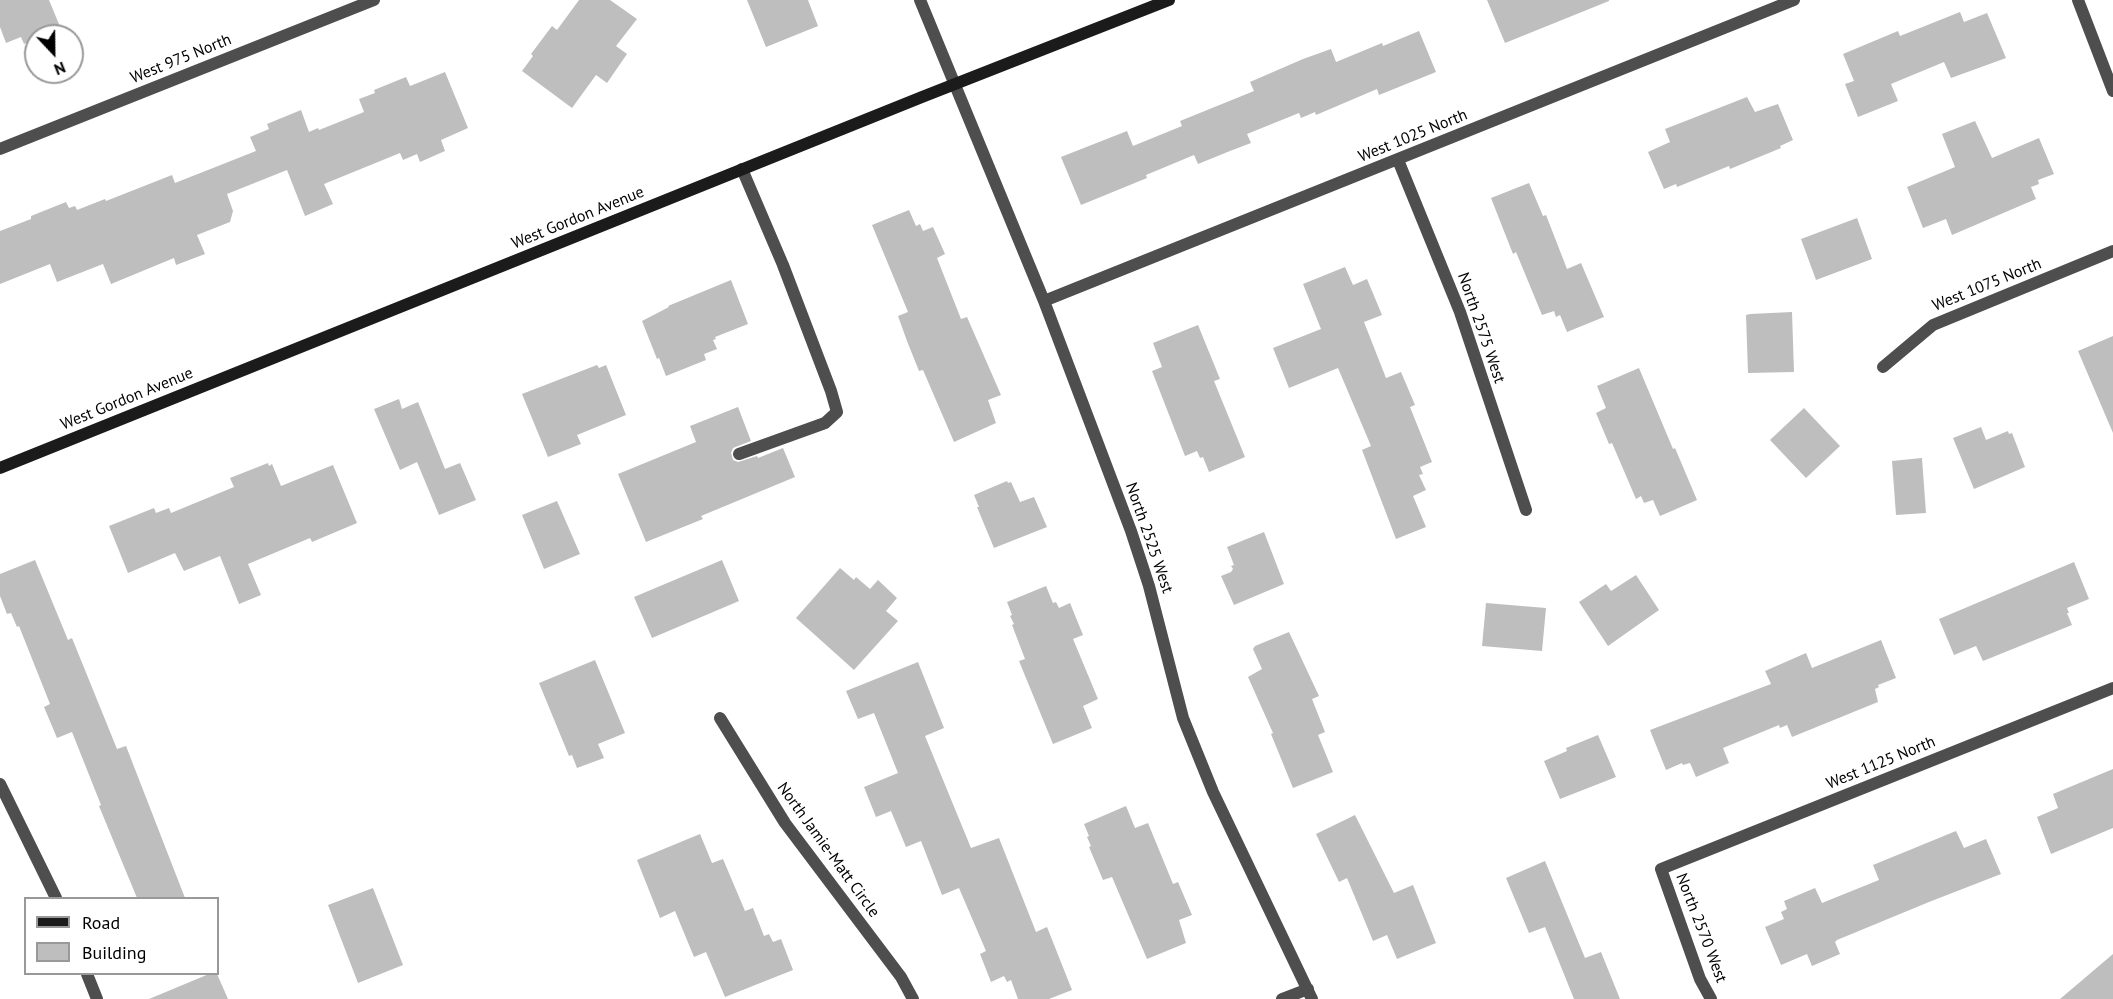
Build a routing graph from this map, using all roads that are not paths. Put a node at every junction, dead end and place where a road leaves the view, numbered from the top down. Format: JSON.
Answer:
{"nodes":[{"id":1,"x":374,"y":0,"type":"edge"},
{"id":2,"x":920,"y":0,"type":"edge"},
{"id":3,"x":1169,"y":0,"type":"edge"},
{"id":4,"x":1794,"y":0,"type":"edge"},
{"id":5,"x":2079,"y":0,"type":"edge"},
{"id":6,"x":956,"y":84,"type":"junction"},
{"id":7,"x":2113,"y":91,"type":"edge"},
{"id":8,"x":0,"y":148,"type":"edge"},
{"id":9,"x":1398,"y":160,"type":"junction"},
{"id":10,"x":742,"y":169,"type":"junction"},
{"id":11,"x":2113,"y":251,"type":"edge"},
{"id":12,"x":1044,"y":301,"type":"junction"},
{"id":13,"x":1883,"y":367,"type":"dead end"},
{"id":14,"x":739,"y":454,"type":"dead end"},
{"id":15,"x":0,"y":468,"type":"edge"},
{"id":16,"x":1526,"y":510,"type":"dead end"},
{"id":17,"x":2113,"y":688,"type":"edge"},
{"id":18,"x":720,"y":718,"type":"dead end"},
{"id":19,"x":0,"y":784,"type":"edge"},
{"id":20,"x":1661,"y":869,"type":"joint"},
{"id":21,"x":56,"y":897,"type":"edge"},
{"id":22,"x":87,"y":975,"type":"edge"},
{"id":23,"x":1310,"y":994,"type":"edge"},
{"id":24,"x":97,"y":999,"type":"edge"},
{"id":25,"x":913,"y":999,"type":"edge"},
{"id":26,"x":1282,"y":999,"type":"edge"},
{"id":27,"x":1711,"y":999,"type":"edge"}],
"edges":[{"from":1,"to":8,"type":"street","name":"West 975 North"},
{"from":2,"to":6,"type":"street","name":"North 2525 West"},
{"from":3,"to":6,"type":"main road","name":"West Gordon Avenue"},
{"from":4,"to":9,"type":"street","name":"West 1025 North"},
{"from":5,"to":7,"type":"street"},
{"from":6,"to":10,"type":"main road","name":"West Gordon Avenue"},
{"from":6,"to":12,"type":"street","name":"North 2525 West"},
{"from":9,"to":12,"type":"street","name":"West 1025 North"},
{"from":9,"to":16,"type":"street","name":"North 2575 West"},
{"from":10,"to":14,"type":"street"},
{"from":10,"to":15,"type":"main road","name":"West Gordon Avenue"},
{"from":11,"to":13,"type":"street","name":"West 1075 North"},
{"from":12,"to":23,"type":"street","name":"North 2525 West"},
{"from":17,"to":20,"type":"street","name":"West 1125 North"},
{"from":18,"to":25,"type":"street","name":"North Jamie-Matt Circle"},
{"from":19,"to":21,"type":"street"},
{"from":20,"to":27,"type":"street","name":"North 2570 West"},
{"from":22,"to":24,"type":"street"},
{"from":23,"to":26,"type":"street"}]}
